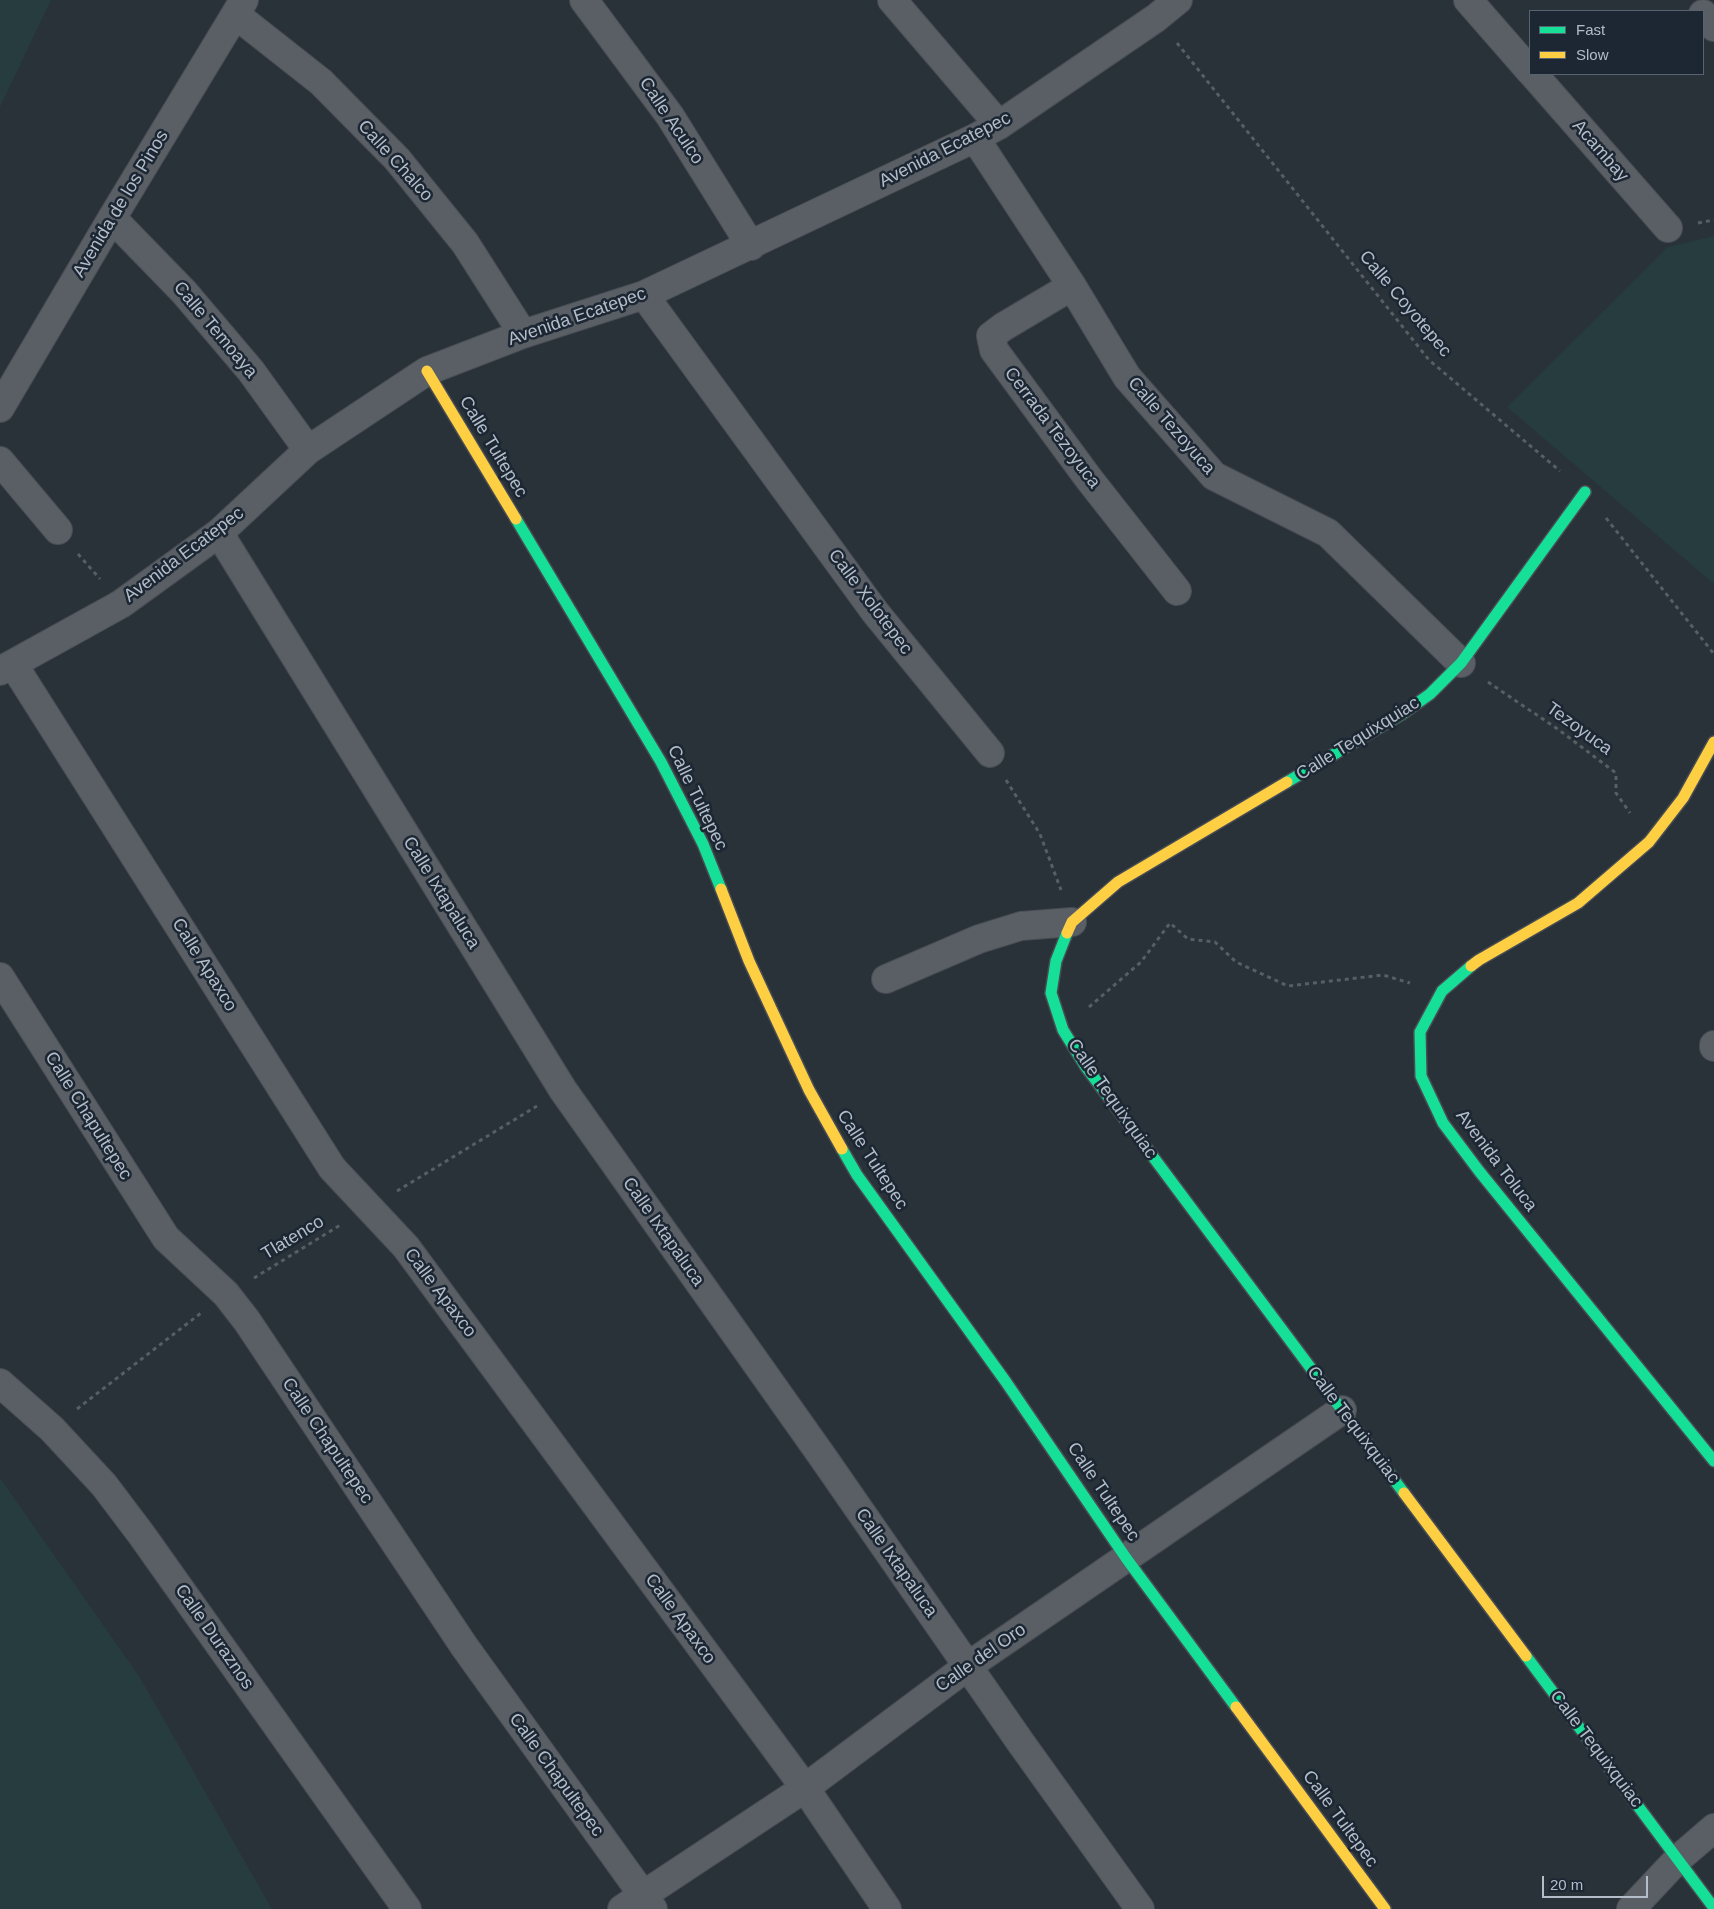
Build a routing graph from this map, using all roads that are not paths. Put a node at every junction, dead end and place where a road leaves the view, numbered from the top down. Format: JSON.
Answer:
{"nodes":[{"id":1,"x":584,"y":0,"type":"edge"},
{"id":2,"x":892,"y":0,"type":"edge"},
{"id":3,"x":1178,"y":0,"type":"edge"},
{"id":4,"x":1468,"y":0,"type":"edge"},
{"id":5,"x":1690,"y":0,"type":"edge"},
{"id":6,"x":240,"y":7,"type":"edge"},
{"id":7,"x":1699,"y":10,"type":"edge"},
{"id":8,"x":1704,"y":15,"type":"edge"},
{"id":9,"x":1714,"y":27,"type":"edge"},
{"id":10,"x":1529,"y":70,"type":"edge"},
{"id":11,"x":1534,"y":75,"type":"edge"},
{"id":12,"x":999,"y":125,"type":"junction"},
{"id":13,"x":975,"y":138,"type":"junction"},
{"id":14,"x":112,"y":218,"type":"junction"},
{"id":15,"x":1668,"y":228,"type":"dead end"},
{"id":16,"x":751,"y":246,"type":"junction"},
{"id":17,"x":1072,"y":286,"type":"junction"},
{"id":18,"x":644,"y":295,"type":"junction"},
{"id":19,"x":523,"y":334,"type":"junction"},
{"id":20,"x":427,"y":371,"type":"junction"},
{"id":21,"x":0,"y":408,"type":"edge"},
{"id":22,"x":308,"y":450,"type":"junction"},
{"id":23,"x":0,"y":461,"type":"edge"},
{"id":24,"x":1585,"y":492,"type":"road end"},
{"id":25,"x":58,"y":530,"type":"road end"},
{"id":26,"x":219,"y":533,"type":"junction"},
{"id":27,"x":1177,"y":591,"type":"dead end"},
{"id":28,"x":1461,"y":663,"type":"junction"},
{"id":29,"x":7,"y":668,"type":"edge"},
{"id":30,"x":1714,"y":742,"type":"edge"},
{"id":31,"x":990,"y":754,"type":"road end"},
{"id":32,"x":1072,"y":922,"type":"junction"},
{"id":33,"x":0,"y":977,"type":"edge"},
{"id":34,"x":886,"y":979,"type":"dead end"},
{"id":35,"x":0,"y":1383,"type":"edge"},
{"id":36,"x":1342,"y":1410,"type":"junction"},
{"id":37,"x":1714,"y":1461,"type":"edge"},
{"id":38,"x":1126,"y":1558,"type":"junction"},
{"id":39,"x":968,"y":1666,"type":"junction"},
{"id":40,"x":805,"y":1788,"type":"junction"},
{"id":41,"x":1714,"y":1828,"type":"edge"},
{"id":42,"x":1678,"y":1859,"type":"junction"},
{"id":43,"x":639,"y":1904,"type":"edge"},
{"id":44,"x":1714,"y":1908,"type":"edge"},
{"id":45,"x":407,"y":1909,"type":"edge"},
{"id":46,"x":887,"y":1909,"type":"edge"},
{"id":47,"x":1140,"y":1909,"type":"edge"},
{"id":48,"x":1385,"y":1909,"type":"edge"},
{"id":49,"x":1630,"y":1909,"type":"edge"}],
"edges":[{"from":1,"to":16,"type":"street","name":"Calle Aculco"},
{"from":2,"to":12,"type":"street"},
{"from":3,"to":12,"type":"street","name":"Avenida Ecatepec"},
{"from":4,"to":10,"type":"street","name":"Acambay"},
{"from":5,"to":7,"type":"street"},
{"from":6,"to":14,"type":"street","name":"Avenida de los Pinos"},
{"from":6,"to":19,"type":"street","name":"Calle Chalco"},
{"from":8,"to":9,"type":"street"},
{"from":11,"to":15,"type":"street","name":"Acambay"},
{"from":12,"to":13,"type":"street","name":"Avenida Ecatepec"},
{"from":13,"to":16,"type":"street","name":"Avenida Ecatepec"},
{"from":13,"to":17,"type":"street","name":"Calle Tezoyuca"},
{"from":14,"to":21,"type":"street","name":"Avenida de los Pinos"},
{"from":14,"to":22,"type":"street","name":"Calle Temoaya"},
{"from":16,"to":18,"type":"street","name":"Avenida Ecatepec"},
{"from":17,"to":27,"type":"street","name":"Cerrada Tezoyuca"},
{"from":17,"to":28,"type":"street","name":"Calle Tezoyuca"},
{"from":18,"to":19,"type":"street","name":"Avenida Ecatepec"},
{"from":18,"to":31,"type":"street","name":"Calle Xolotepec"},
{"from":19,"to":20,"type":"street","name":"Avenida Ecatepec"},
{"from":20,"to":22,"type":"street","name":"Avenida Ecatepec"},
{"from":20,"to":38,"type":"street","name":"Calle Tultepec"},
{"from":22,"to":26,"type":"street","name":"Avenida Ecatepec"},
{"from":23,"to":25,"type":"street"},
{"from":24,"to":28,"type":"street","name":"Calle Tequixquiac"},
{"from":26,"to":29,"type":"street","name":"Avenida Ecatepec"},
{"from":26,"to":39,"type":"street","name":"Calle Ixtapaluca"},
{"from":28,"to":32,"type":"street","name":"Calle Tequixquiac"},
{"from":29,"to":40,"type":"street","name":"Calle Apaxco"},
{"from":30,"to":37,"type":"street","name":"Avenida Toluca"},
{"from":32,"to":34,"type":"street"},
{"from":32,"to":36,"type":"street","name":"Calle Tequixquiac"},
{"from":33,"to":43,"type":"street","name":"Calle Chapultepec"},
{"from":35,"to":45,"type":"street","name":"Calle Duraznos"},
{"from":36,"to":38,"type":"street","name":"Calle del Oro"},
{"from":36,"to":42,"type":"street","name":"Calle Tequixquiac"},
{"from":38,"to":39,"type":"street","name":"Calle del Oro"},
{"from":38,"to":48,"type":"street","name":"Calle Tultepec"},
{"from":39,"to":40,"type":"street","name":"Calle del Oro"},
{"from":39,"to":47,"type":"street","name":"Calle Ixtapaluca"},
{"from":40,"to":43,"type":"street","name":"Calle del Oro"},
{"from":40,"to":46,"type":"street","name":"Calle Apaxco"},
{"from":41,"to":42,"type":"street"},
{"from":42,"to":44,"type":"street","name":"Calle Tequixquiac"},
{"from":42,"to":49,"type":"street"}]}
